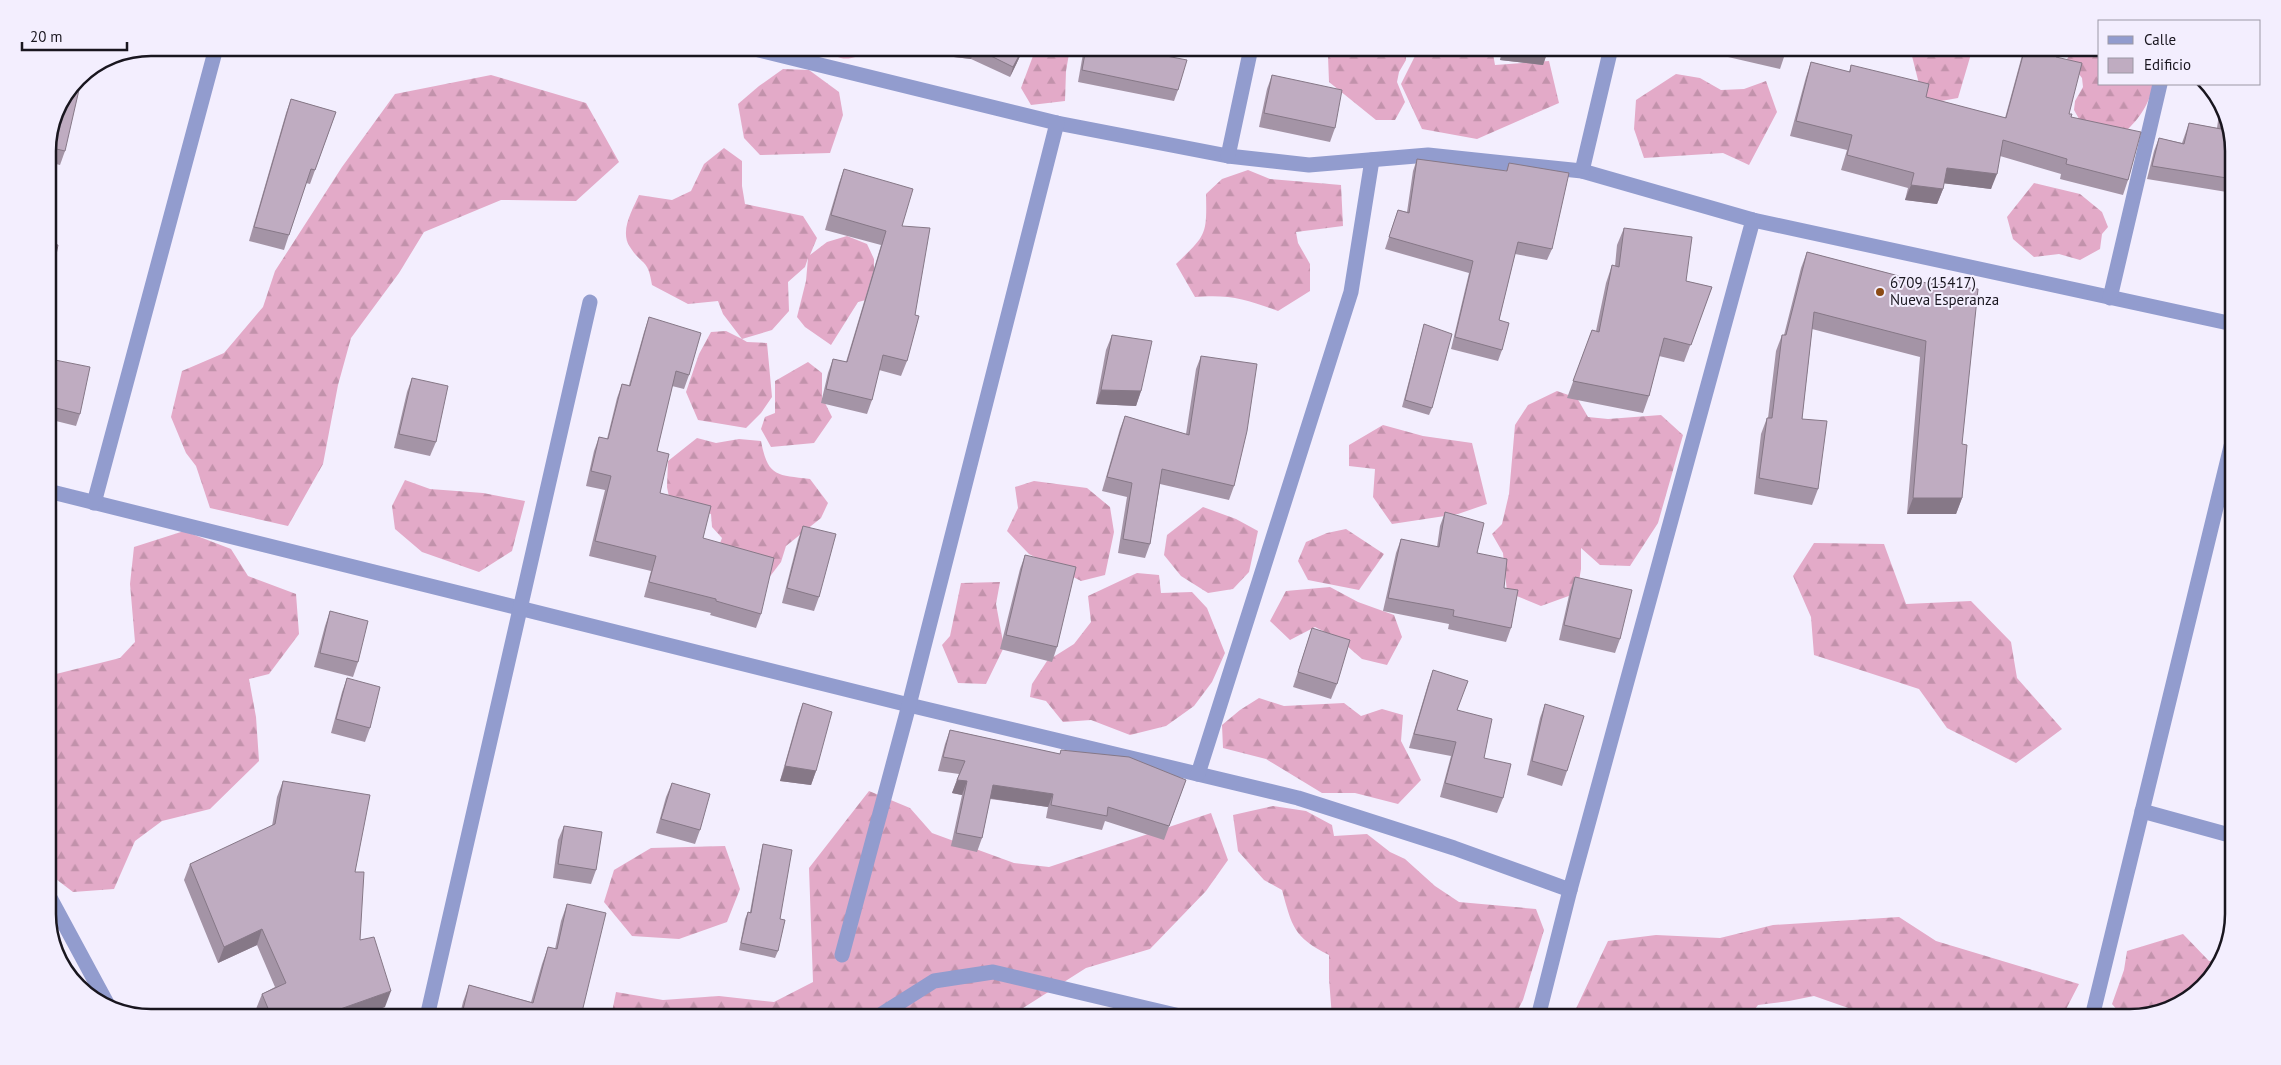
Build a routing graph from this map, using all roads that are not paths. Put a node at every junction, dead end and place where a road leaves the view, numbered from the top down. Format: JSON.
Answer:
{"nodes":[{"id":1,"x":214,"y":56,"type":"edge"},
{"id":2,"x":784,"y":56,"type":"edge"},
{"id":3,"x":1249,"y":56,"type":"edge"},
{"id":4,"x":1609,"y":56,"type":"edge"},
{"id":5,"x":2160,"y":85,"type":"edge"},
{"id":6,"x":1057,"y":123,"type":"junction"},
{"id":7,"x":1228,"y":156,"type":"junction"},
{"id":8,"x":1372,"y":160,"type":"junction"},
{"id":9,"x":1582,"y":171,"type":"junction"},
{"id":10,"x":1753,"y":220,"type":"junction"},
{"id":11,"x":2110,"y":298,"type":"junction"},
{"id":12,"x":590,"y":302,"type":"dead end"},
{"id":13,"x":2225,"y":322,"type":"edge"},
{"id":14,"x":2225,"y":471,"type":"edge"},
{"id":15,"x":56,"y":493,"type":"edge"},
{"id":16,"x":94,"y":503,"type":"junction"},
{"id":17,"x":520,"y":608,"type":"junction"},
{"id":18,"x":909,"y":705,"type":"junction"},
{"id":19,"x":1198,"y":774,"type":"junction"},
{"id":20,"x":2142,"y":811,"type":"junction"},
{"id":21,"x":2225,"y":834,"type":"edge"},
{"id":22,"x":1570,"y":890,"type":"junction"},
{"id":23,"x":56,"y":922,"type":"edge"},
{"id":24,"x":842,"y":955,"type":"dead end"},
{"id":25,"x":101,"y":994,"type":"edge"},
{"id":26,"x":428,"y":1009,"type":"edge"},
{"id":27,"x":891,"y":1009,"type":"edge"},
{"id":28,"x":1147,"y":1009,"type":"edge"},
{"id":29,"x":1540,"y":1009,"type":"edge"},
{"id":30,"x":2094,"y":1009,"type":"edge"}],
"edges":[{"from":1,"to":16,"type":"street"},
{"from":2,"to":6,"type":"street"},
{"from":3,"to":7,"type":"street"},
{"from":4,"to":9,"type":"street"},
{"from":5,"to":11,"type":"street"},
{"from":6,"to":7,"type":"street"},
{"from":6,"to":18,"type":"street"},
{"from":7,"to":8,"type":"street"},
{"from":8,"to":9,"type":"street"},
{"from":8,"to":19,"type":"street"},
{"from":9,"to":10,"type":"street"},
{"from":10,"to":11,"type":"street"},
{"from":10,"to":22,"type":"street"},
{"from":11,"to":13,"type":"street"},
{"from":12,"to":17,"type":"street"},
{"from":14,"to":20,"type":"street"},
{"from":15,"to":16,"type":"street"},
{"from":16,"to":17,"type":"street"},
{"from":17,"to":18,"type":"street"},
{"from":17,"to":26,"type":"street"},
{"from":18,"to":19,"type":"street"},
{"from":18,"to":24,"type":"street"},
{"from":19,"to":22,"type":"street"},
{"from":20,"to":21,"type":"street"},
{"from":20,"to":30,"type":"street"},
{"from":22,"to":29,"type":"street"},
{"from":23,"to":25,"type":"street"},
{"from":27,"to":28,"type":"street"}]}
